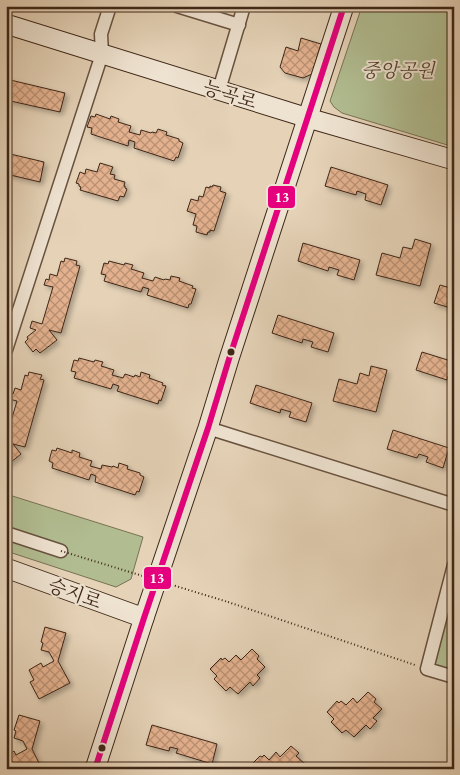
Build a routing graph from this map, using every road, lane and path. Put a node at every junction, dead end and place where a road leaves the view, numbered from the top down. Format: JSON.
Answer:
{"nodes":[{"id":1,"x":110,"y":6,"type":"edge"},
{"id":2,"x":177,"y":6,"type":"edge"},
{"id":3,"x":244,"y":6,"type":"edge"},
{"id":4,"x":344,"y":6,"type":"edge"},
{"id":5,"x":6,"y":24,"type":"edge"},
{"id":6,"x":239,"y":25,"type":"junction"},
{"id":7,"x":102,"y":54,"type":"junction"},
{"id":8,"x":219,"y":90,"type":"junction"},
{"id":9,"x":308,"y":118,"type":"junction"},
{"id":10,"x":454,"y":160,"type":"edge"},
{"id":11,"x":6,"y":350,"type":"edge"},
{"id":12,"x":208,"y":428,"type":"junction"},
{"id":13,"x":454,"y":505,"type":"edge"},
{"id":14,"x":6,"y":533,"type":"edge"},
{"id":15,"x":61,"y":551,"type":"joint"},
{"id":16,"x":454,"y":565,"type":"edge"},
{"id":17,"x":6,"y":568,"type":"edge"},
{"id":18,"x":144,"y":618,"type":"junction"},
{"id":19,"x":427,"y":669,"type":"junction"},
{"id":20,"x":454,"y":677,"type":"edge"},
{"id":21,"x":95,"y":769,"type":"edge"}],
"edges":[{"from":1,"to":7,"type":"street"},
{"from":2,"to":6,"type":"street"},
{"from":3,"to":6,"type":"street"},
{"from":4,"to":9,"type":"street"},
{"from":5,"to":7,"type":"street","name":"능곡로"},
{"from":6,"to":8,"type":"street"},
{"from":7,"to":8,"type":"street","name":"능곡로"},
{"from":7,"to":11,"type":"street"},
{"from":8,"to":9,"type":"street","name":"능곡로"},
{"from":9,"to":10,"type":"street","name":"능곡로"},
{"from":9,"to":12,"type":"street"},
{"from":12,"to":13,"type":"street"},
{"from":12,"to":18,"type":"street"},
{"from":14,"to":15,"type":"street"},
{"from":15,"to":19,"type":"path","bridge":true},
{"from":16,"to":19,"type":"street"},
{"from":17,"to":18,"type":"street","name":"승지로"},
{"from":18,"to":21,"type":"street"},
{"from":19,"to":20,"type":"street"}]}
